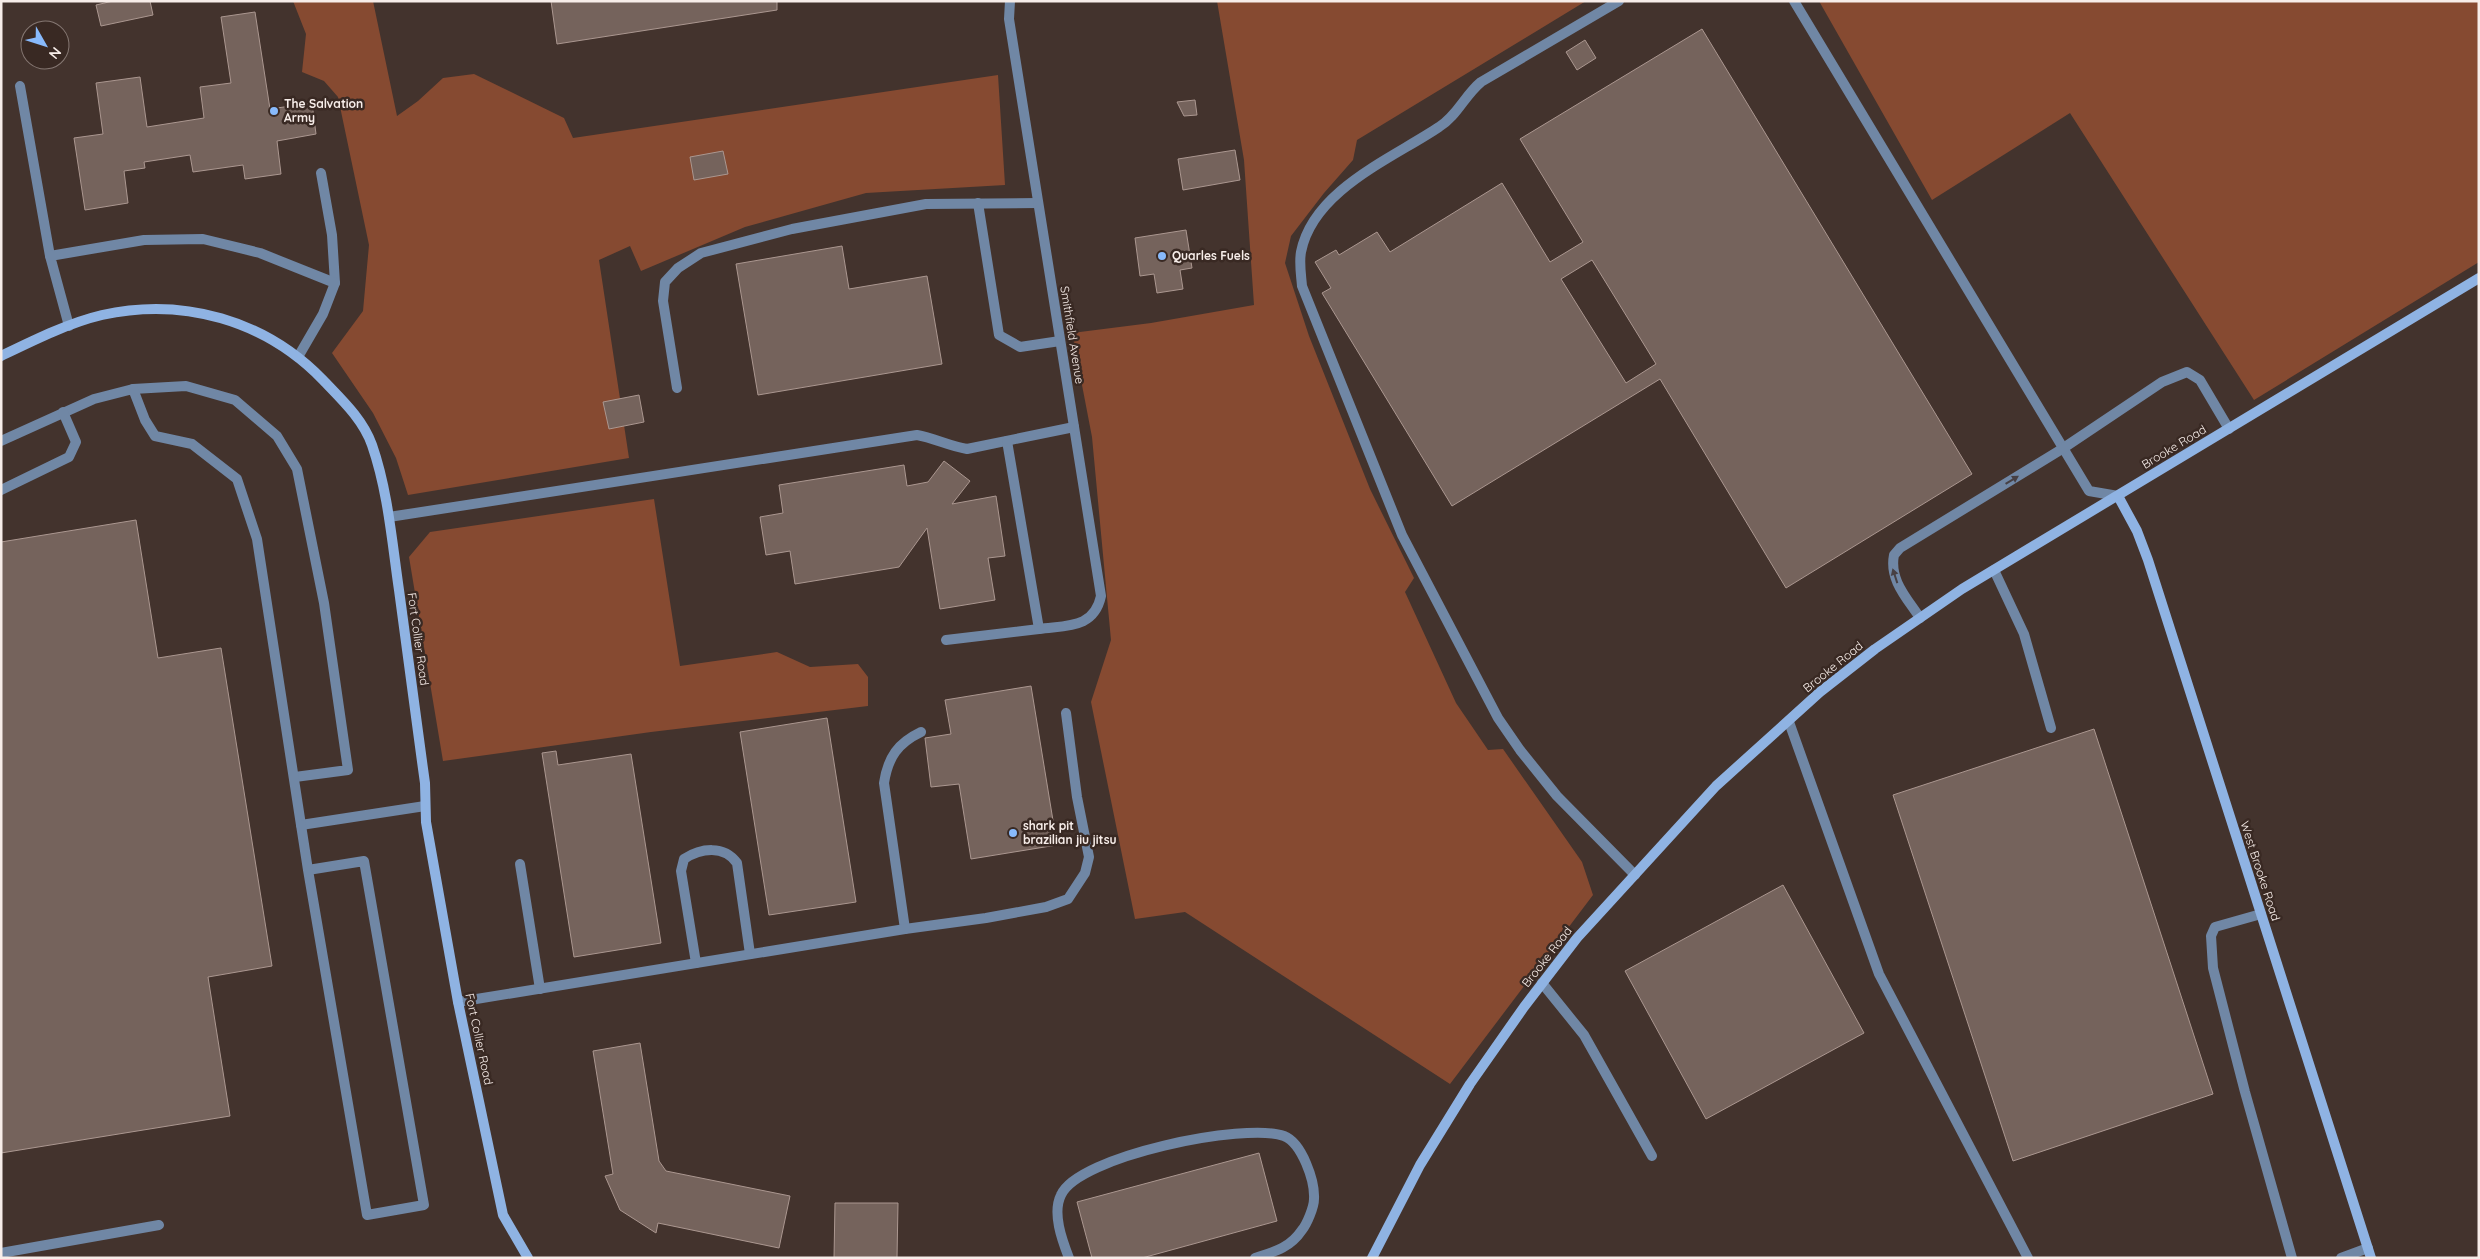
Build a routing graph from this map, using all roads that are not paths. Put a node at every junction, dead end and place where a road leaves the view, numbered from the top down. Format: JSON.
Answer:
{"nodes":[{"id":1,"x":1010,"y":1,"type":"edge"},
{"id":2,"x":1619,"y":1,"type":"edge"},
{"id":3,"x":1794,"y":1,"type":"edge"},
{"id":4,"x":20,"y":86,"type":"dead end"},
{"id":5,"x":321,"y":173,"type":"dead end"},
{"id":6,"x":1038,"y":203,"type":"junction"},
{"id":7,"x":978,"y":204,"type":"junction"},
{"id":8,"x":50,"y":256,"type":"junction"},
{"id":9,"x":2479,"y":278,"type":"edge"},
{"id":10,"x":335,"y":284,"type":"junction"},
{"id":11,"x":69,"y":326,"type":"junction"},
{"id":12,"x":1060,"y":341,"type":"junction"},
{"id":13,"x":1,"y":356,"type":"edge"},
{"id":14,"x":298,"y":357,"type":"junction"},
{"id":15,"x":677,"y":388,"type":"dead end"},
{"id":16,"x":133,"y":389,"type":"junction"},
{"id":17,"x":63,"y":412,"type":"junction"},
{"id":18,"x":1074,"y":427,"type":"junction"},
{"id":19,"x":2229,"y":429,"type":"junction"},
{"id":20,"x":1,"y":441,"type":"edge"},
{"id":21,"x":1007,"y":441,"type":"junction"},
{"id":22,"x":2062,"y":449,"type":"junction"},
{"id":23,"x":1,"y":490,"type":"edge"},
{"id":24,"x":2118,"y":496,"type":"junction"},
{"id":25,"x":389,"y":518,"type":"junction"},
{"id":26,"x":1994,"y":570,"type":"junction"},
{"id":27,"x":1920,"y":618,"type":"junction"},
{"id":28,"x":1039,"y":629,"type":"junction"},
{"id":29,"x":946,"y":640,"type":"dead end"},
{"id":30,"x":1066,"y":713,"type":"dead end"},
{"id":31,"x":1789,"y":722,"type":"junction"},
{"id":32,"x":2051,"y":728,"type":"dead end"},
{"id":33,"x":921,"y":732,"type":"dead end"},
{"id":34,"x":294,"y":777,"type":"junction"},
{"id":35,"x":425,"y":806,"type":"junction"},
{"id":36,"x":301,"y":825,"type":"junction"},
{"id":37,"x":520,"y":864,"type":"dead end"},
{"id":38,"x":308,"y":870,"type":"junction"},
{"id":39,"x":1635,"y":875,"type":"junction"},
{"id":40,"x":2261,"y":914,"type":"junction"},
{"id":41,"x":905,"y":929,"type":"junction"},
{"id":42,"x":750,"y":954,"type":"junction"},
{"id":43,"x":696,"y":963,"type":"junction"},
{"id":44,"x":1542,"y":983,"type":"junction"},
{"id":45,"x":540,"y":989,"type":"junction"},
{"id":46,"x":458,"y":1002,"type":"junction"},
{"id":47,"x":1652,"y":1156,"type":"dead end"},
{"id":48,"x":159,"y":1225,"type":"dead end"},
{"id":49,"x":1,"y":1252,"type":"edge"},
{"id":50,"x":2370,"y":1253,"type":"edge"},
{"id":51,"x":528,"y":1258,"type":"edge"},
{"id":52,"x":1069,"y":1258,"type":"edge"},
{"id":53,"x":1254,"y":1258,"type":"edge"},
{"id":54,"x":1372,"y":1258,"type":"edge"},
{"id":55,"x":2028,"y":1258,"type":"edge"},
{"id":56,"x":2292,"y":1258,"type":"edge"},
{"id":57,"x":2341,"y":1258,"type":"edge"}],
"edges":[{"from":1,"to":6,"type":"street","name":"Smithfield Avenue"},
{"from":2,"to":39,"type":"street"},
{"from":3,"to":22,"type":"street"},
{"from":4,"to":8,"type":"street"},
{"from":5,"to":10,"type":"street"},
{"from":6,"to":7,"type":"street"},
{"from":6,"to":12,"type":"street","name":"Smithfield Avenue"},
{"from":7,"to":12,"type":"street"},
{"from":7,"to":15,"type":"street"},
{"from":8,"to":10,"type":"street"},
{"from":8,"to":11,"type":"street"},
{"from":9,"to":19,"type":"street","name":"Brooke Road"},
{"from":10,"to":14,"type":"street"},
{"from":11,"to":13,"type":"street","name":"Fort Collier Road"},
{"from":11,"to":14,"type":"street","name":"Fort Collier Road"},
{"from":12,"to":18,"type":"street","name":"Smithfield Avenue"},
{"from":14,"to":25,"type":"street","name":"Fort Collier Road"},
{"from":16,"to":17,"type":"street"},
{"from":16,"to":34,"type":"street"},
{"from":16,"to":34,"type":"street"},
{"from":17,"to":20,"type":"street"},
{"from":17,"to":23,"type":"street"},
{"from":18,"to":21,"type":"street"},
{"from":18,"to":28,"type":"street","name":"Smithfield Avenue"},
{"from":19,"to":22,"type":"street"},
{"from":19,"to":24,"type":"street","name":"Brooke Road"},
{"from":21,"to":25,"type":"street"},
{"from":21,"to":28,"type":"street"},
{"from":22,"to":24,"type":"street"},
{"from":27,"to":22,"type":"street","one_way":true},
{"from":24,"to":26,"type":"street","name":"Brooke Road"},
{"from":24,"to":40,"type":"street","name":"West Brooke Road"},
{"from":25,"to":35,"type":"street","name":"Fort Collier Road"},
{"from":26,"to":27,"type":"street","name":"Brooke Road"},
{"from":26,"to":32,"type":"street"},
{"from":27,"to":31,"type":"street","name":"Brooke Road"},
{"from":28,"to":29,"type":"street","name":"Smithfield Avenue"},
{"from":30,"to":41,"type":"street"},
{"from":31,"to":39,"type":"street","name":"Brooke Road"},
{"from":31,"to":55,"type":"street"},
{"from":33,"to":41,"type":"street"},
{"from":34,"to":36,"type":"street"},
{"from":35,"to":36,"type":"street"},
{"from":35,"to":46,"type":"street","name":"Fort Collier Road"},
{"from":36,"to":38,"type":"street"},
{"from":37,"to":45,"type":"street"},
{"from":38,"to":38,"type":"street"},
{"from":39,"to":44,"type":"street","name":"Brooke Road"},
{"from":40,"to":50,"type":"street","name":"West Brooke Road"},
{"from":40,"to":56,"type":"street"},
{"from":41,"to":42,"type":"street"},
{"from":42,"to":43,"type":"street"},
{"from":42,"to":43,"type":"street"},
{"from":43,"to":45,"type":"street"},
{"from":44,"to":47,"type":"street"},
{"from":44,"to":54,"type":"street","name":"Brooke Road"},
{"from":45,"to":46,"type":"street"},
{"from":46,"to":51,"type":"street","name":"Fort Collier Road"},
{"from":48,"to":49,"type":"street"},
{"from":50,"to":57,"type":"street"},
{"from":52,"to":53,"type":"street"}]}
